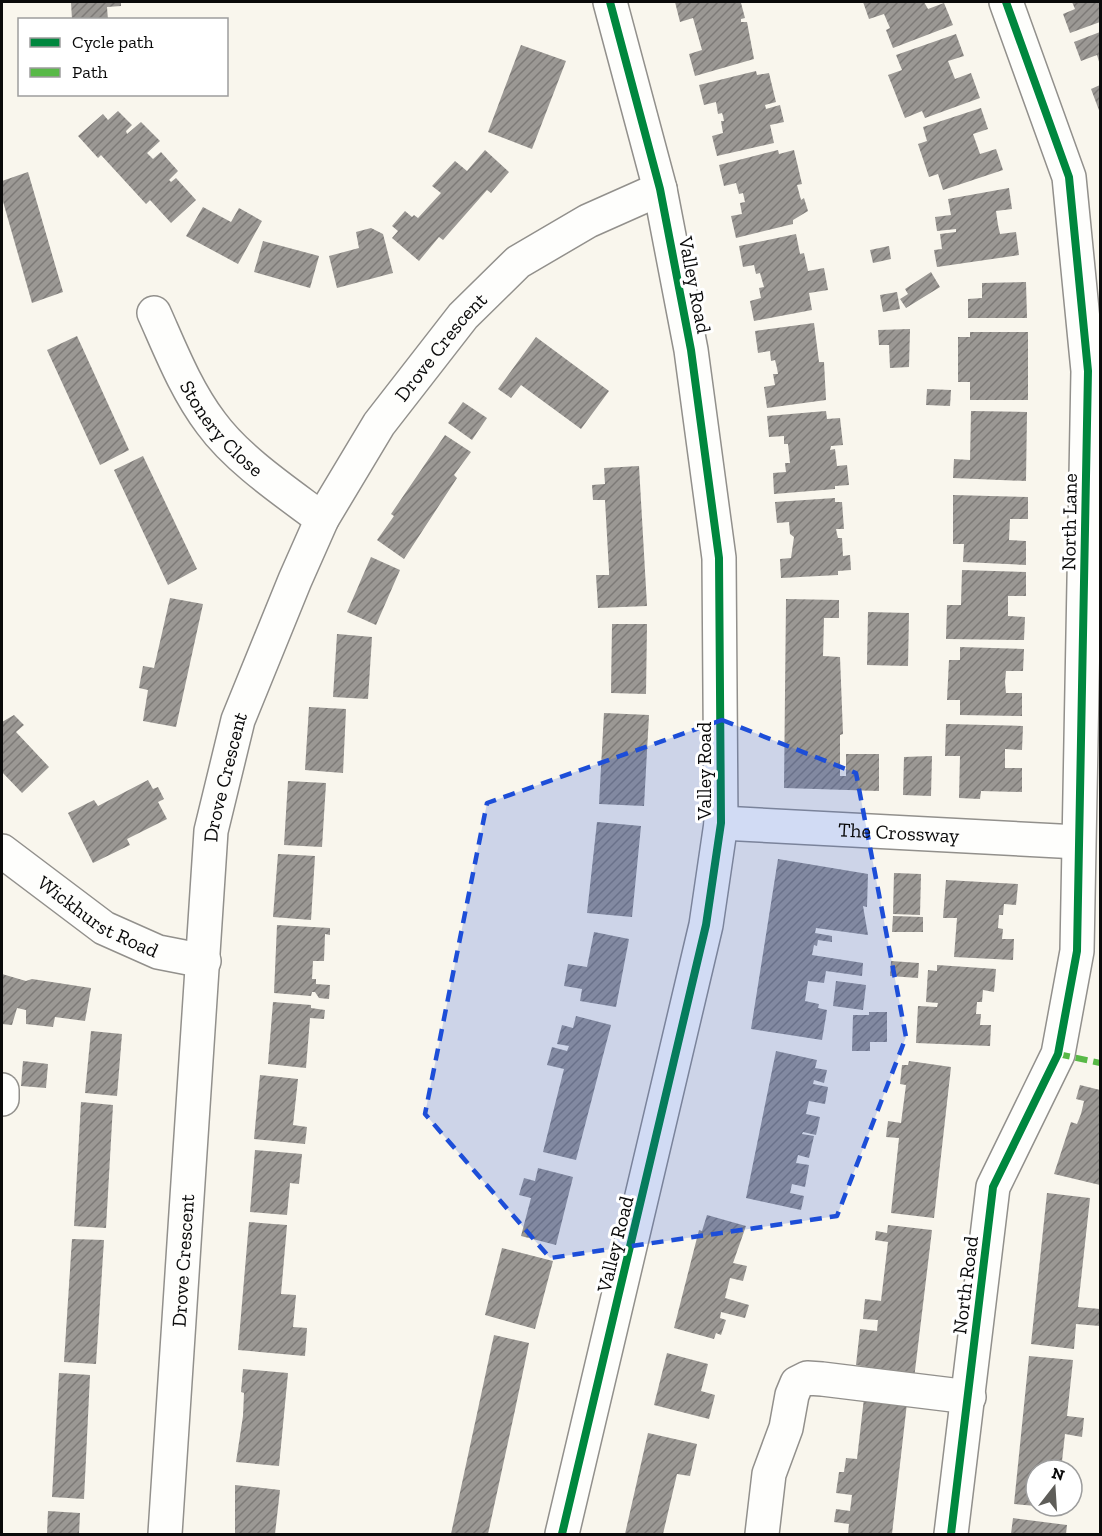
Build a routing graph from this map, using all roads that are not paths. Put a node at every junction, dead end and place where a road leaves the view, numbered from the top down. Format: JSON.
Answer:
{"nodes":[{"id":1,"x":610,"y":2,"type":"edge"},
{"id":2,"x":1006,"y":2,"type":"edge"},
{"id":3,"x":660,"y":189,"type":"junction"},
{"id":4,"x":154,"y":314,"type":"dead end"},
{"id":5,"x":322,"y":519,"type":"junction"},
{"id":6,"x":721,"y":823,"type":"junction"},
{"id":7,"x":1078,"y":842,"type":"junction"},
{"id":8,"x":2,"y":850,"type":"edge"},
{"id":9,"x":204,"y":961,"type":"junction"},
{"id":10,"x":1058,"y":1054,"type":"joint"},
{"id":11,"x":2,"y":1090,"type":"edge"},
{"id":12,"x":2,"y":1099,"type":"edge"},
{"id":13,"x":969,"y":1397,"type":"junction"},
{"id":14,"x":165,"y":1534,"type":"edge"},
{"id":15,"x":562,"y":1534,"type":"edge"},
{"id":16,"x":762,"y":1534,"type":"edge"},
{"id":17,"x":951,"y":1534,"type":"edge"}],
"edges":[{"from":1,"to":3,"type":"street","name":"Valley Road"},
{"from":2,"to":7,"type":"street","name":"North Lane"},
{"from":3,"to":5,"type":"street","name":"Drove Crescent"},
{"from":3,"to":6,"type":"street","name":"Valley Road"},
{"from":4,"to":5,"type":"street","name":"Stonery Close"},
{"from":5,"to":9,"type":"street","name":"Drove Crescent"},
{"from":6,"to":7,"type":"street","name":"The Crossway"},
{"from":6,"to":15,"type":"street","name":"Valley Road"},
{"from":7,"to":10,"type":"street","name":"North Lane"},
{"from":8,"to":9,"type":"street","name":"Wickhurst Road"},
{"from":9,"to":14,"type":"street","name":"Drove Crescent"},
{"from":10,"to":13,"type":"street","name":"North Road"},
{"from":11,"to":12,"type":"street"},
{"from":13,"to":16,"type":"street"},
{"from":13,"to":17,"type":"street","name":"North Road"}]}
